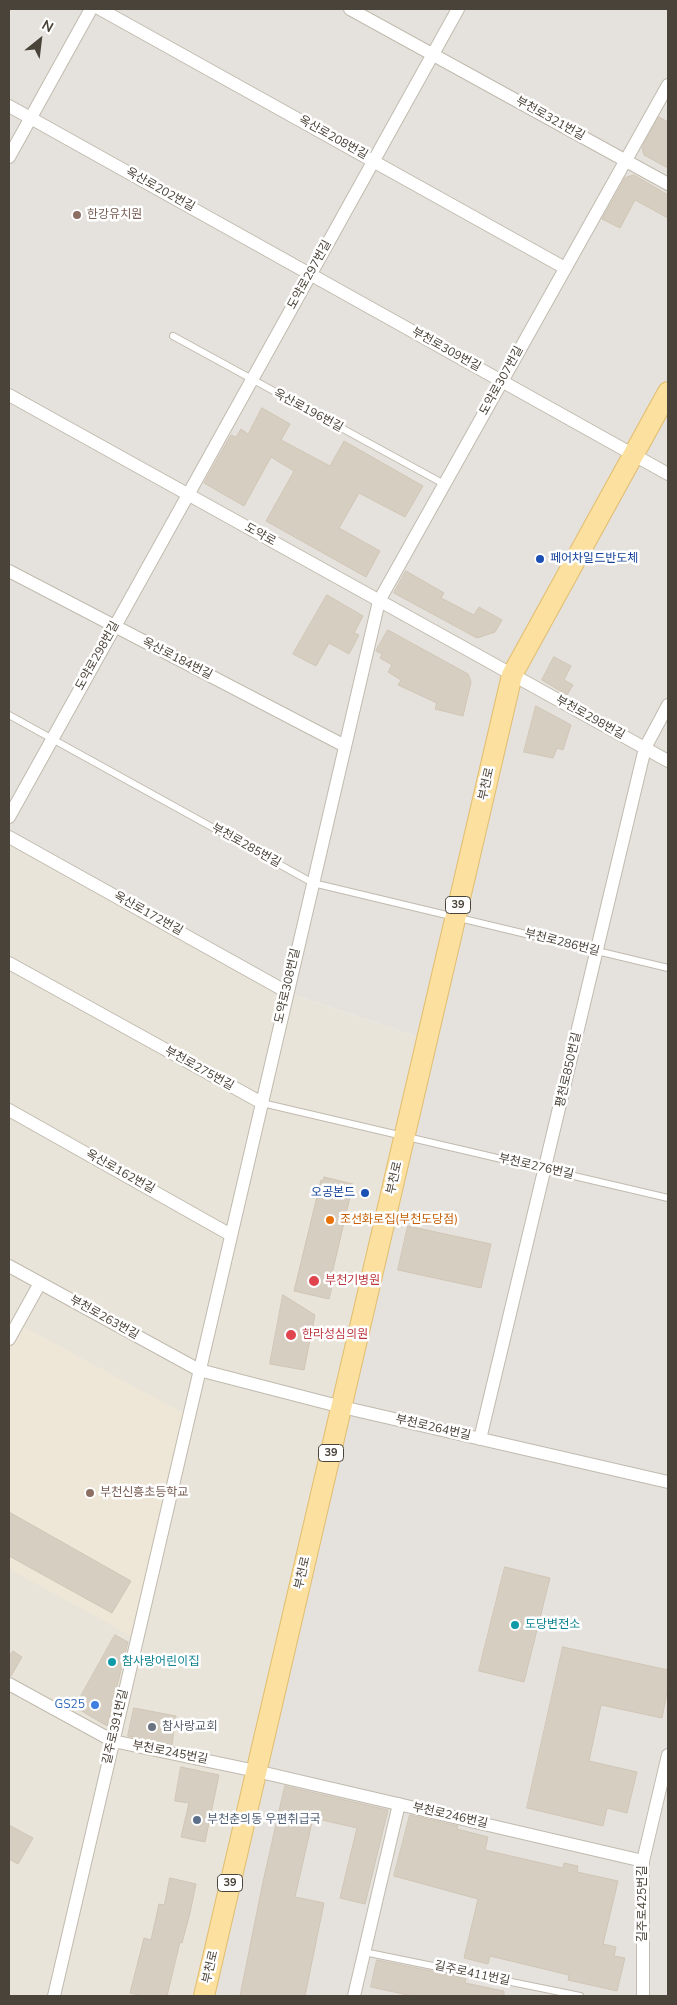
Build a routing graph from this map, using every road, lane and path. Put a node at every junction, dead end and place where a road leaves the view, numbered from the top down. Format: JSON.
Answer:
{"nodes":[{"id":1,"x":91,"y":9,"type":"edge"},
{"id":2,"x":100,"y":9,"type":"edge"},
{"id":3,"x":350,"y":9,"type":"edge"},
{"id":4,"x":458,"y":9,"type":"edge"},
{"id":5,"x":432,"y":55,"type":"junction"},
{"id":6,"x":668,"y":85,"type":"edge"},
{"id":7,"x":9,"y":106,"type":"edge"},
{"id":8,"x":30,"y":118,"type":"junction"},
{"id":9,"x":9,"y":157,"type":"edge"},
{"id":10,"x":626,"y":160,"type":"junction"},
{"id":11,"x":374,"y":161,"type":"junction"},
{"id":12,"x":668,"y":184,"type":"edge"},
{"id":13,"x":565,"y":268,"type":"junction"},
{"id":14,"x":311,"y":274,"type":"junction"},
{"id":15,"x":173,"y":336,"type":"dead end"},
{"id":16,"x":252,"y":381,"type":"junction"},
{"id":17,"x":502,"y":381,"type":"junction"},
{"id":18,"x":668,"y":392,"type":"edge"},
{"id":19,"x":9,"y":396,"type":"edge"},
{"id":20,"x":633,"y":455,"type":"junction"},
{"id":21,"x":668,"y":474,"type":"edge"},
{"id":22,"x":444,"y":484,"type":"junction"},
{"id":23,"x":187,"y":494,"type":"junction"},
{"id":24,"x":9,"y":571,"type":"edge"},
{"id":25,"x":379,"y":602,"type":"junction"},
{"id":26,"x":115,"y":627,"type":"junction"},
{"id":27,"x":512,"y":675,"type":"junction"},
{"id":28,"x":668,"y":705,"type":"edge"},
{"id":29,"x":9,"y":715,"type":"edge"},
{"id":30,"x":51,"y":738,"type":"junction"},
{"id":31,"x":345,"y":746,"type":"junction"},
{"id":32,"x":645,"y":748,"type":"junction"},
{"id":33,"x":668,"y":761,"type":"edge"},
{"id":34,"x":9,"y":817,"type":"edge"},
{"id":35,"x":9,"y":837,"type":"edge"},
{"id":36,"x":313,"y":883,"type":"junction"},
{"id":37,"x":455,"y":917,"type":"junction"},
{"id":38,"x":596,"y":952,"type":"junction"},
{"id":39,"x":9,"y":963,"type":"edge"},
{"id":40,"x":668,"y":968,"type":"edge"},
{"id":41,"x":286,"y":992,"type":"junction"},
{"id":42,"x":262,"y":1104,"type":"junction"},
{"id":43,"x":9,"y":1110,"type":"edge"},
{"id":44,"x":404,"y":1136,"type":"junction"},
{"id":45,"x":546,"y":1169,"type":"junction"},
{"id":46,"x":668,"y":1198,"type":"edge"},
{"id":47,"x":231,"y":1234,"type":"junction"},
{"id":48,"x":9,"y":1266,"type":"edge"},
{"id":49,"x":40,"y":1283,"type":"junction"},
{"id":50,"x":9,"y":1339,"type":"edge"},
{"id":51,"x":199,"y":1370,"type":"junction"},
{"id":52,"x":342,"y":1407,"type":"junction"},
{"id":53,"x":480,"y":1439,"type":"junction"},
{"id":54,"x":668,"y":1482,"type":"edge"},
{"id":55,"x":9,"y":1684,"type":"edge"},
{"id":56,"x":113,"y":1741,"type":"junction"},
{"id":57,"x":668,"y":1755,"type":"edge"},
{"id":58,"x":256,"y":1771,"type":"junction"},
{"id":59,"x":399,"y":1804,"type":"junction"},
{"id":60,"x":643,"y":1860,"type":"junction"},
{"id":61,"x":364,"y":1952,"type":"junction"},
{"id":62,"x":54,"y":1996,"type":"edge"},
{"id":63,"x":204,"y":1996,"type":"edge"},
{"id":64,"x":354,"y":1996,"type":"edge"},
{"id":65,"x":580,"y":1996,"type":"edge"},
{"id":66,"x":643,"y":1996,"type":"edge"}],
"edges":[{"from":1,"to":8,"type":"street"},
{"from":2,"to":11,"type":"street","name":"옥산로208번길"},
{"from":3,"to":5,"type":"street","name":"부천로321번길"},
{"from":4,"to":5,"type":"street","name":"도약로297번길"},
{"from":5,"to":10,"type":"street","name":"부천로321번길"},
{"from":5,"to":11,"type":"street","name":"도약로297번길"},
{"from":6,"to":10,"type":"street","name":"도약로307번길"},
{"from":7,"to":8,"type":"street","name":"옥산로202번길"},
{"from":8,"to":9,"type":"street"},
{"from":8,"to":14,"type":"street","name":"옥산로202번길"},
{"from":10,"to":12,"type":"street","name":"부천로321번길"},
{"from":10,"to":13,"type":"street","name":"도약로307번길"},
{"from":11,"to":13,"type":"street","name":"옥산로208번길"},
{"from":11,"to":14,"type":"street","name":"도약로297번길"},
{"from":13,"to":17,"type":"street","name":"도약로307번길"},
{"from":14,"to":16,"type":"street","name":"도약로297번길"},
{"from":14,"to":17,"type":"street","name":"부천로309번길"},
{"from":15,"to":16,"type":"lane","name":"옥산로196번길"},
{"from":16,"to":22,"type":"lane","name":"옥산로196번길"},
{"from":16,"to":23,"type":"street","name":"도약로297번길"},
{"from":17,"to":20,"type":"street","name":"부천로309번길"},
{"from":17,"to":22,"type":"street","name":"도약로307번길"},
{"from":18,"to":20,"type":"main road","name":"부천로","number":"39"},
{"from":19,"to":23,"type":"street","name":"도약로"},
{"from":20,"to":21,"type":"street","name":"부천로309번길"},
{"from":20,"to":27,"type":"main road","name":"부천로","number":"39"},
{"from":22,"to":25,"type":"street","name":"도약로307번길"},
{"from":23,"to":25,"type":"street","name":"도약로"},
{"from":23,"to":26,"type":"street","name":"도약로298번길"},
{"from":24,"to":26,"type":"street","name":"옥산로184번길"},
{"from":25,"to":27,"type":"street","name":"도약로"},
{"from":25,"to":31,"type":"street","name":"도약로308번길"},
{"from":26,"to":30,"type":"street","name":"도약로298번길"},
{"from":26,"to":31,"type":"street","name":"옥산로184번길"},
{"from":27,"to":32,"type":"street","name":"부천로298번길"},
{"from":27,"to":37,"type":"main road","name":"부천로","number":"39"},
{"from":28,"to":32,"type":"street","name":"평천로850번길"},
{"from":29,"to":30,"type":"lane","name":"부천로285번길"},
{"from":30,"to":34,"type":"street","name":"도약로298번길"},
{"from":30,"to":36,"type":"lane","name":"부천로285번길"},
{"from":31,"to":36,"type":"street","name":"도약로308번길"},
{"from":32,"to":33,"type":"street","name":"부천로298번길"},
{"from":32,"to":38,"type":"street","name":"평천로850번길"},
{"from":35,"to":41,"type":"street","name":"옥산로172번길"},
{"from":36,"to":37,"type":"lane","name":"부천로285번길"},
{"from":36,"to":41,"type":"street","name":"도약로308번길"},
{"from":37,"to":38,"type":"lane","name":"부천로286번길"},
{"from":37,"to":44,"type":"main road","name":"부천로","number":"39"},
{"from":38,"to":40,"type":"lane","name":"부천로286번길"},
{"from":38,"to":45,"type":"street","name":"평천로850번길"},
{"from":39,"to":42,"type":"street","name":"부천로275번길"},
{"from":41,"to":42,"type":"street","name":"도약로308번길"},
{"from":42,"to":44,"type":"lane","name":"부천로275번길"},
{"from":42,"to":47,"type":"street","name":"도약로308번길"},
{"from":43,"to":47,"type":"street","name":"옥산로162번길"},
{"from":44,"to":45,"type":"lane","name":"부천로276번길"},
{"from":44,"to":52,"type":"main road","name":"부천로","number":"39"},
{"from":45,"to":46,"type":"lane","name":"부천로276번길"},
{"from":45,"to":53,"type":"street","name":"평천로850번길"},
{"from":47,"to":51,"type":"street","name":"도약로308번길"},
{"from":48,"to":49,"type":"street","name":"부천로263번길"},
{"from":49,"to":50,"type":"street"},
{"from":49,"to":51,"type":"street","name":"부천로263번길"},
{"from":51,"to":52,"type":"street","name":"부천로264번길"},
{"from":51,"to":56,"type":"street","name":"길주로391번길"},
{"from":52,"to":53,"type":"street","name":"부천로264번길"},
{"from":52,"to":58,"type":"main road","name":"부천로","number":"39"},
{"from":53,"to":54,"type":"street","name":"부천로264번길"},
{"from":55,"to":56,"type":"street","name":"부천로245번길"},
{"from":56,"to":58,"type":"street","name":"부천로245번길"},
{"from":56,"to":62,"type":"street","name":"길주로391번길"},
{"from":57,"to":60,"type":"street","name":"길주로425번길"},
{"from":58,"to":59,"type":"street","name":"부천로246번길"},
{"from":58,"to":63,"type":"main road","name":"부천로","number":"39"},
{"from":59,"to":60,"type":"street","name":"부천로246번길"},
{"from":59,"to":61,"type":"street"},
{"from":60,"to":66,"type":"street","name":"길주로425번길"},
{"from":61,"to":64,"type":"street"},
{"from":61,"to":65,"type":"lane","name":"길주로411번길"}]}
